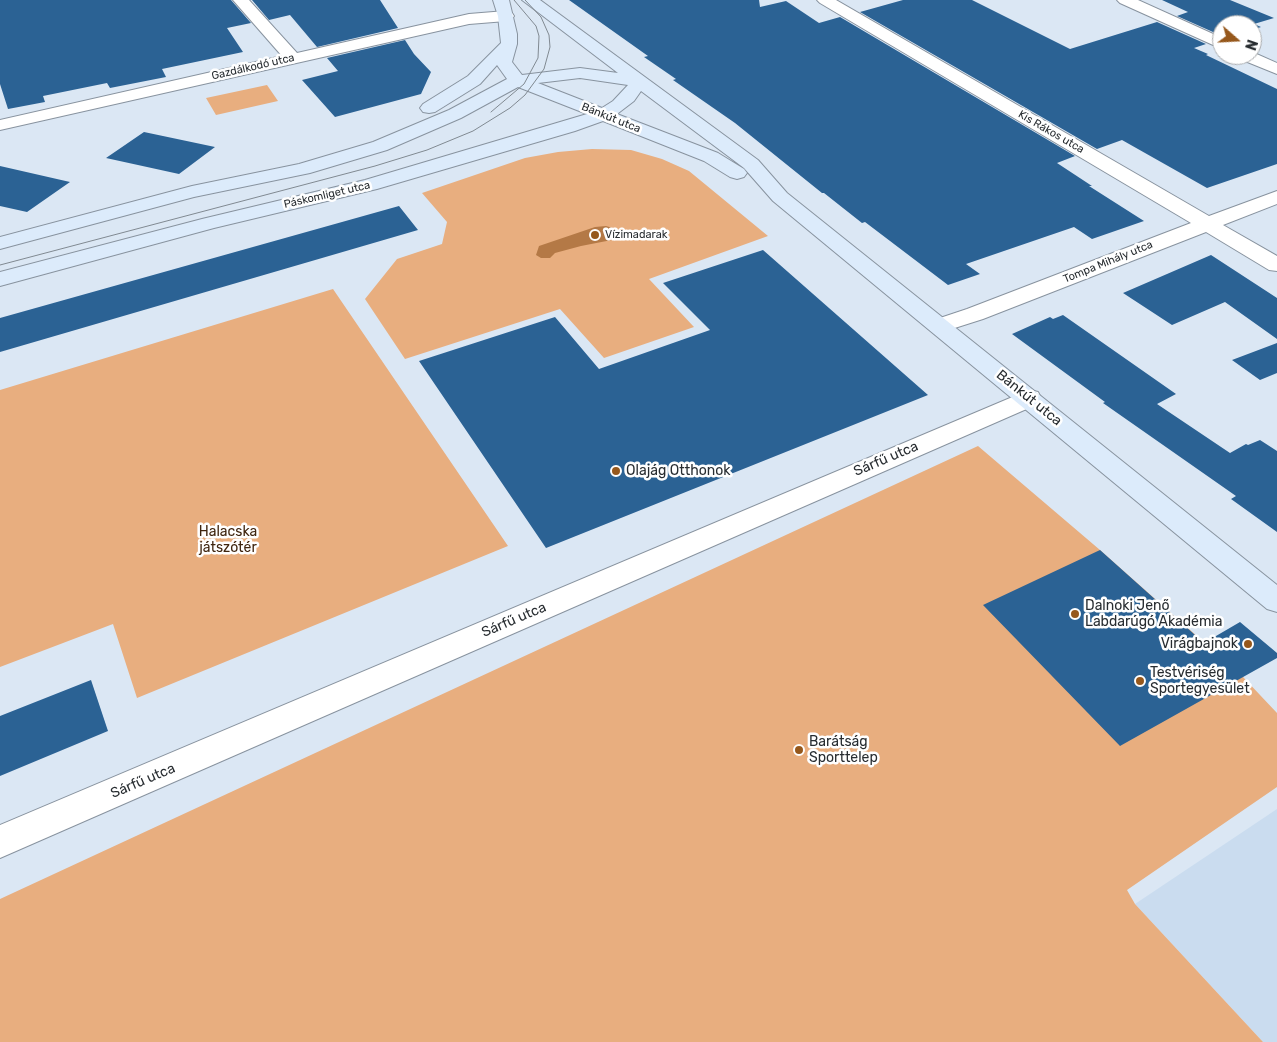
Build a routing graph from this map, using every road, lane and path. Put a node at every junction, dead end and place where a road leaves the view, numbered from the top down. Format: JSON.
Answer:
{"nodes":[{"id":1,"x":241,"y":0,"type":"edge"},
{"id":2,"x":530,"y":0,"type":"edge"},
{"id":3,"x":825,"y":0,"type":"edge"},
{"id":4,"x":1125,"y":0,"type":"edge"},
{"id":5,"x":503,"y":8,"type":"edge"},
{"id":6,"x":1212,"y":39,"type":"edge"},
{"id":7,"x":509,"y":44,"type":"junction"},
{"id":8,"x":292,"y":58,"type":"junction"},
{"id":9,"x":1262,"y":62,"type":"edge"},
{"id":10,"x":1277,"y":69,"type":"edge"},
{"id":11,"x":638,"y":81,"type":"junction"},
{"id":12,"x":518,"y":82,"type":"junction"},
{"id":13,"x":602,"y":115,"type":"junction"},
{"id":14,"x":0,"y":125,"type":"edge"},
{"id":15,"x":508,"y":145,"type":"junction"},
{"id":16,"x":678,"y":145,"type":"junction"},
{"id":17,"x":331,"y":161,"type":"junction"},
{"id":18,"x":780,"y":197,"type":"junction"},
{"id":19,"x":1277,"y":197,"type":"edge"},
{"id":20,"x":1206,"y":223,"type":"junction"},
{"id":21,"x":0,"y":243,"type":"edge"},
{"id":22,"x":1277,"y":265,"type":"edge"},
{"id":23,"x":0,"y":279,"type":"edge"},
{"id":24,"x":939,"y":326,"type":"junction"},
{"id":25,"x":1029,"y":398,"type":"junction"},
{"id":26,"x":1277,"y":601,"type":"edge"},
{"id":27,"x":0,"y":842,"type":"edge"}],
"edges":[{"from":1,"to":8,"type":"street"},
{"from":2,"to":11,"type":"street","name":"Bánkút utca"},
{"from":3,"to":20,"type":"street","name":"Kis Rákos utca"},
{"from":4,"to":6,"type":"street"},
{"from":5,"to":7,"type":"street"},
{"from":5,"to":8,"type":"street","name":"Gazdálkodó utca"},
{"from":7,"to":12,"type":"street"},
{"from":7,"to":17,"type":"street"},
{"from":8,"to":14,"type":"street","name":"Gazdálkodó utca"},
{"from":9,"to":10,"type":"street"},
{"from":11,"to":12,"type":"street"},
{"from":11,"to":13,"type":"street","name":"Páskomliget utca"},
{"from":11,"to":18,"type":"street","name":"Bánkút utca"},
{"from":12,"to":13,"type":"street","name":"Bánkút utca"},
{"from":12,"to":17,"type":"street"},
{"from":13,"to":15,"type":"street","name":"Páskomliget utca"},
{"from":13,"to":16,"type":"street","name":"Bánkút utca"},
{"from":15,"to":16,"type":"street"},
{"from":15,"to":23,"type":"street","name":"Páskomliget utca"},
{"from":16,"to":18,"type":"street","name":"Bánkút utca"},
{"from":17,"to":21,"type":"street"},
{"from":18,"to":24,"type":"street","name":"Bánkút utca"},
{"from":19,"to":20,"type":"street","name":"Tompa Mihály utca"},
{"from":20,"to":22,"type":"street","name":"Kis Rákos utca"},
{"from":20,"to":24,"type":"street","name":"Tompa Mihály utca"},
{"from":24,"to":25,"type":"street","name":"Bánkút utca"},
{"from":25,"to":26,"type":"street","name":"Bánkút utca"},
{"from":25,"to":27,"type":"street","name":"Sárfű utca"}]}
